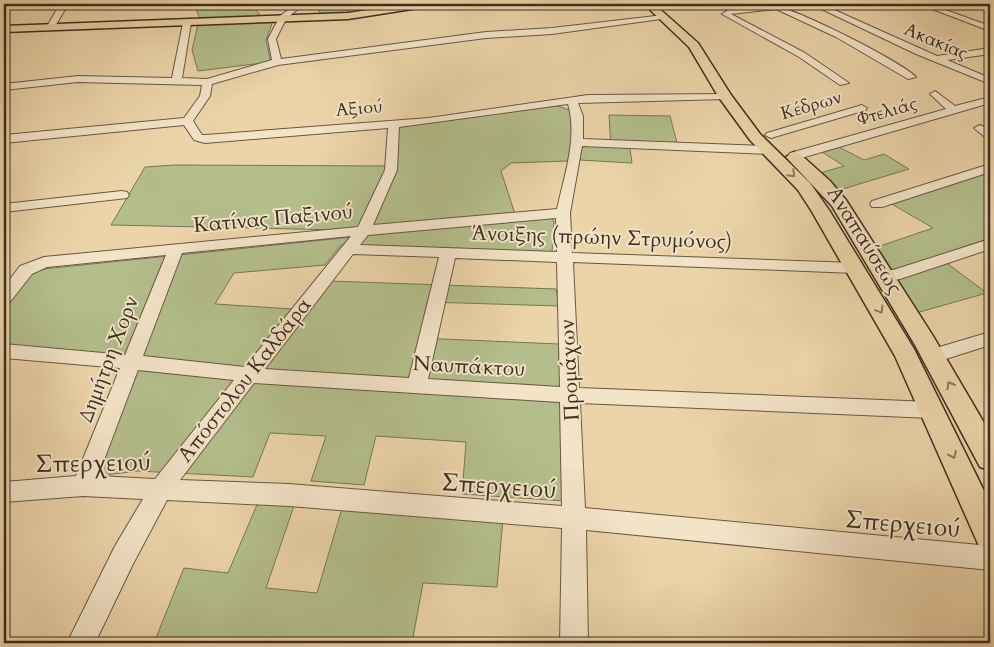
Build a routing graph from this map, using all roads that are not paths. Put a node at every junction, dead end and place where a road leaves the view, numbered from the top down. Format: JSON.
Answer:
{"nodes":[{"id":1,"x":64,"y":4,"type":"edge"},
{"id":2,"x":294,"y":4,"type":"edge"},
{"id":3,"x":423,"y":4,"type":"edge"},
{"id":4,"x":838,"y":4,"type":"edge"},
{"id":5,"x":923,"y":4,"type":"edge"},
{"id":6,"x":817,"y":5,"type":"edge"},
{"id":7,"x":774,"y":6,"type":"edge"},
{"id":8,"x":658,"y":8,"type":"edge"},
{"id":9,"x":283,"y":18,"type":"junction"},
{"id":10,"x":187,"y":23,"type":"junction"},
{"id":11,"x":50,"y":28,"type":"junction"},
{"id":12,"x":4,"y":29,"type":"edge"},
{"id":13,"x":990,"y":29,"type":"edge"},
{"id":14,"x":990,"y":51,"type":"edge"},
{"id":15,"x":935,"y":59,"type":"junction"},
{"id":16,"x":277,"y":62,"type":"junction"},
{"id":17,"x":895,"y":66,"type":"junction"},
{"id":18,"x":911,"y":76,"type":"dead end"},
{"id":19,"x":990,"y":81,"type":"edge"},
{"id":20,"x":175,"y":82,"type":"junction"},
{"id":21,"x":206,"y":82,"type":"junction"},
{"id":22,"x":844,"y":83,"type":"dead end"},
{"id":23,"x":4,"y":87,"type":"edge"},
{"id":24,"x":935,"y":94,"type":"dead end"},
{"id":25,"x":725,"y":96,"type":"junction"},
{"id":26,"x":572,"y":100,"type":"junction"},
{"id":27,"x":990,"y":100,"type":"edge"},
{"id":28,"x":862,"y":108,"type":"dead end"},
{"id":29,"x":953,"y":110,"type":"junction"},
{"id":30,"x":187,"y":122,"type":"junction"},
{"id":31,"x":394,"y":123,"type":"junction"},
{"id":32,"x":980,"y":128,"type":"dead end"},
{"id":33,"x":990,"y":136,"type":"edge"},
{"id":34,"x":4,"y":139,"type":"edge"},
{"id":35,"x":577,"y":142,"type":"junction"},
{"id":36,"x":769,"y":143,"type":"junction"},
{"id":37,"x":794,"y":156,"type":"junction"},
{"id":38,"x":990,"y":168,"type":"edge"},
{"id":39,"x":122,"y":195,"type":"dead end"},
{"id":40,"x":877,"y":204,"type":"dead end"},
{"id":41,"x":4,"y":208,"type":"edge"},
{"id":42,"x":562,"y":213,"type":"junction"},
{"id":43,"x":363,"y":231,"type":"junction"},
{"id":44,"x":990,"y":244,"type":"edge"},
{"id":45,"x":176,"y":248,"type":"junction"},
{"id":46,"x":348,"y":249,"type":"junction"},
{"id":47,"x":448,"y":253,"type":"junction"},
{"id":48,"x":563,"y":257,"type":"junction"},
{"id":49,"x":855,"y":268,"type":"junction"},
{"id":50,"x":885,"y":274,"type":"junction"},
{"id":51,"x":4,"y":298,"type":"edge"},
{"id":52,"x":990,"y":339,"type":"edge"},
{"id":53,"x":4,"y":351,"type":"edge"},
{"id":54,"x":933,"y":356,"type":"junction"},
{"id":55,"x":131,"y":362,"type":"junction"},
{"id":56,"x":249,"y":376,"type":"junction"},
{"id":57,"x":417,"y":386,"type":"junction"},
{"id":58,"x":570,"y":395,"type":"junction"},
{"id":59,"x":932,"y":410,"type":"junction"},
{"id":60,"x":990,"y":458,"type":"edge"},
{"id":61,"x":83,"y":486,"type":"junction"},
{"id":62,"x":161,"y":488,"type":"junction"},
{"id":63,"x":4,"y":492,"type":"edge"},
{"id":64,"x":574,"y":518,"type":"junction"},
{"id":65,"x":990,"y":535,"type":"edge"},
{"id":66,"x":990,"y":558,"type":"edge"},
{"id":67,"x":81,"y":643,"type":"edge"},
{"id":68,"x":574,"y":643,"type":"edge"}],
"edges":[{"from":1,"to":11,"type":"street"},
{"from":2,"to":9,"type":"street"},
{"from":3,"to":9,"type":"main road"},
{"from":4,"to":6,"type":"street"},
{"from":5,"to":13,"type":"street"},
{"from":6,"to":15,"type":"street","name":"Ακακίας"},
{"from":7,"to":17,"type":"street"},
{"from":7,"to":22,"type":"street"},
{"from":8,"to":16,"type":"street"},
{"from":8,"to":25,"type":"main road","name":"Αναπαύσεως"},
{"from":8,"to":36,"type":"main road","name":"Αναπαύσεως"},
{"from":9,"to":10,"type":"main road"},
{"from":9,"to":16,"type":"street"},
{"from":10,"to":11,"type":"main road"},
{"from":10,"to":20,"type":"street"},
{"from":11,"to":12,"type":"main road"},
{"from":14,"to":15,"type":"street"},
{"from":15,"to":17,"type":"street"},
{"from":15,"to":19,"type":"street","name":"Ακακίας"},
{"from":16,"to":21,"type":"street"},
{"from":17,"to":18,"type":"street"},
{"from":20,"to":21,"type":"street"},
{"from":20,"to":23,"type":"street"},
{"from":21,"to":30,"type":"street"},
{"from":24,"to":29,"type":"street"},
{"from":25,"to":26,"type":"street","name":"Αξιού"},
{"from":25,"to":36,"type":"main road","name":"Αναπαύσεως"},
{"from":26,"to":31,"type":"street","name":"Αξιού"},
{"from":26,"to":35,"type":"street","name":"Προμάχων"},
{"from":27,"to":29,"type":"street","name":"Φτελιάς"},
{"from":28,"to":36,"type":"street","name":"Κέδρων"},
{"from":29,"to":37,"type":"street","name":"Φτελιάς"},
{"from":30,"to":31,"type":"street","name":"Αξιού"},
{"from":30,"to":34,"type":"street"},
{"from":31,"to":43,"type":"street","name":"Απόστολου Καλδάρα"},
{"from":32,"to":33,"type":"street"},
{"from":35,"to":36,"type":"street","name":"Κέδρων"},
{"from":35,"to":42,"type":"street","name":"Προμάχων"},
{"from":36,"to":37,"type":"main road","name":"Αναπαύσεως"},
{"from":36,"to":49,"type":"main road","name":"Αναπαύσεως","one_way":true},
{"from":37,"to":50,"type":"main road","name":"Αναπαύσεως"},
{"from":38,"to":40,"type":"street"},
{"from":39,"to":41,"type":"street"},
{"from":42,"to":43,"type":"street","name":"Κατίνας Παξινού"},
{"from":42,"to":48,"type":"street","name":"Προμάχων"},
{"from":43,"to":45,"type":"street","name":"Κατίνας Παξινού"},
{"from":43,"to":46,"type":"street","name":"Απόστολου Καλδάρα"},
{"from":44,"to":50,"type":"street"},
{"from":45,"to":51,"type":"street","name":"Κατίνας Παξινού"},
{"from":45,"to":55,"type":"street","name":"Δημήτρη Χορν"},
{"from":46,"to":47,"type":"street","name":"Άνοιξης (πρώην Στρυμόνος)"},
{"from":46,"to":56,"type":"street","name":"Απόστολου Καλδάρα"},
{"from":47,"to":48,"type":"street","name":"Άνοιξης (πρώην Στρυμόνος)"},
{"from":47,"to":57,"type":"street"},
{"from":48,"to":49,"type":"street","name":"Άνοιξης (πρώην Στρυμόνος)"},
{"from":48,"to":58,"type":"street","name":"Προμάχων"},
{"from":49,"to":59,"type":"main road","name":"Αναπαύσεως","one_way":true},
{"from":50,"to":54,"type":"main road","name":"Αναπαύσεως"},
{"from":52,"to":54,"type":"street"},
{"from":53,"to":55,"type":"street","name":"Ναυπάκτου"},
{"from":60,"to":54,"type":"main road","name":"Αναπαύσεως","one_way":true},
{"from":55,"to":56,"type":"street","name":"Ναυπάκτου"},
{"from":55,"to":61,"type":"street","name":"Δημήτρη Χορν"},
{"from":56,"to":57,"type":"street","name":"Ναυπάκτου"},
{"from":56,"to":62,"type":"street","name":"Απόστολου Καλδάρα"},
{"from":57,"to":58,"type":"street","name":"Ναυπάκτου"},
{"from":58,"to":59,"type":"street","name":"Ναυπάκτου"},
{"from":58,"to":64,"type":"street","name":"Προμάχων"},
{"from":59,"to":65,"type":"main road","name":"Αναπαύσεως","one_way":true},
{"from":61,"to":62,"type":"street","name":"Σπερχειού"},
{"from":61,"to":63,"type":"street","name":"Σπερχειού"},
{"from":62,"to":64,"type":"street","name":"Σπερχειού"},
{"from":62,"to":67,"type":"street","name":"Απόστολου Καλδάρα"},
{"from":64,"to":66,"type":"street","name":"Σπερχειού"},
{"from":64,"to":68,"type":"street","name":"Προμάχων"}]}
